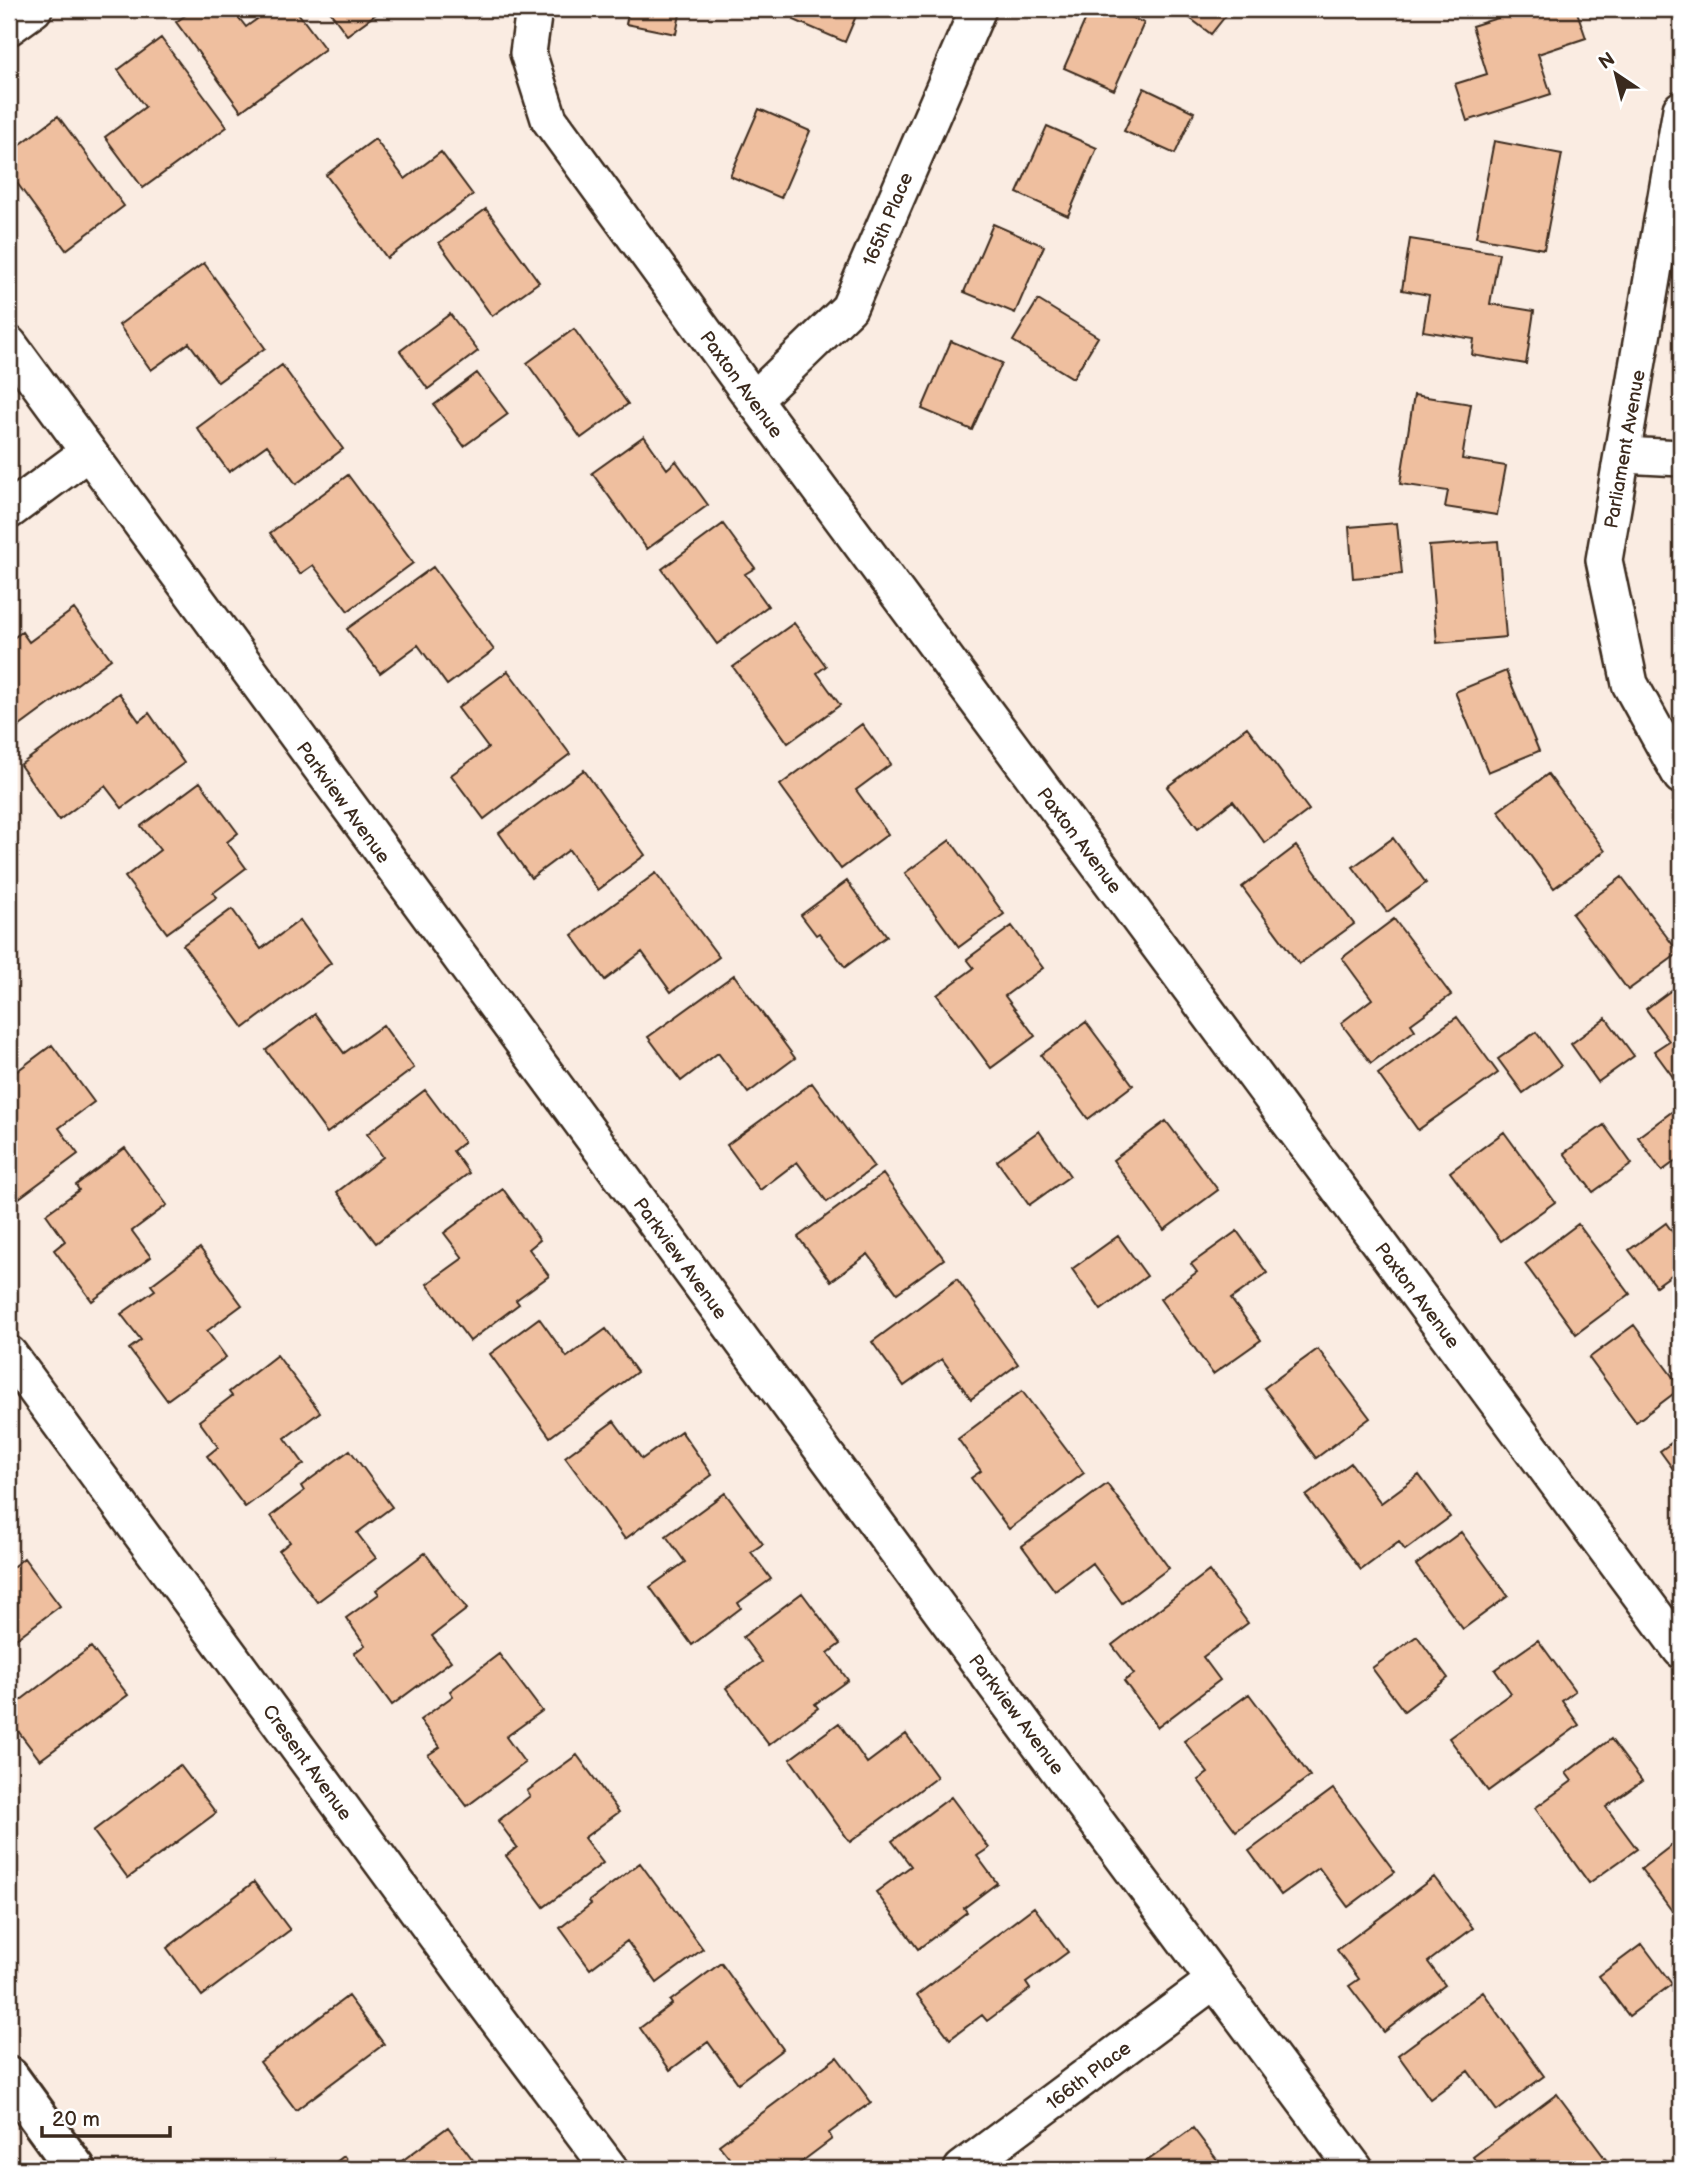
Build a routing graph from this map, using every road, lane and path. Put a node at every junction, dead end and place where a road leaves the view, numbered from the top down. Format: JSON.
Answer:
{"nodes":[{"id":1,"x":34,"y":9,"type":"edge"},
{"id":2,"x":534,"y":9,"type":"edge"},
{"id":3,"x":978,"y":9,"type":"edge"},
{"id":4,"x":9,"y":27,"type":"edge"},
{"id":5,"x":1681,"y":109,"type":"edge"},
{"id":6,"x":9,"y":344,"type":"edge"},
{"id":7,"x":754,"y":400,"type":"junction"},
{"id":8,"x":87,"y":453,"type":"junction"},
{"id":9,"x":1623,"y":456,"type":"junction"},
{"id":10,"x":1681,"y":458,"type":"edge"},
{"id":11,"x":9,"y":511,"type":"edge"},
{"id":12,"x":1681,"y":776,"type":"edge"},
{"id":13,"x":9,"y":1354,"type":"edge"},
{"id":14,"x":1681,"y":1650,"type":"edge"},
{"id":15,"x":1215,"y":1980,"type":"junction"},
{"id":16,"x":9,"y":2077,"type":"edge"},
{"id":17,"x":76,"y":2169,"type":"edge"},
{"id":18,"x":610,"y":2169,"type":"edge"},
{"id":19,"x":962,"y":2169,"type":"edge"},
{"id":20,"x":1355,"y":2169,"type":"edge"}],
"edges":[{"from":1,"to":4,"type":"street"},
{"from":2,"to":7,"type":"street","name":"Paxton Avenue"},
{"from":3,"to":7,"type":"street","name":"165th Place"},
{"from":5,"to":9,"type":"street","name":"Parliament Avenue"},
{"from":6,"to":8,"type":"street","name":"Parkview Avenue"},
{"from":7,"to":14,"type":"street","name":"Paxton Avenue"},
{"from":8,"to":11,"type":"street"},
{"from":8,"to":15,"type":"street","name":"Parkview Avenue"},
{"from":9,"to":10,"type":"street"},
{"from":9,"to":12,"type":"street","name":"Parliament Avenue"},
{"from":13,"to":18,"type":"street","name":"Cresent Avenue"},
{"from":15,"to":19,"type":"street","name":"166th Place"},
{"from":15,"to":20,"type":"street","name":"Parkview Avenue"},
{"from":16,"to":17,"type":"street"}]}
